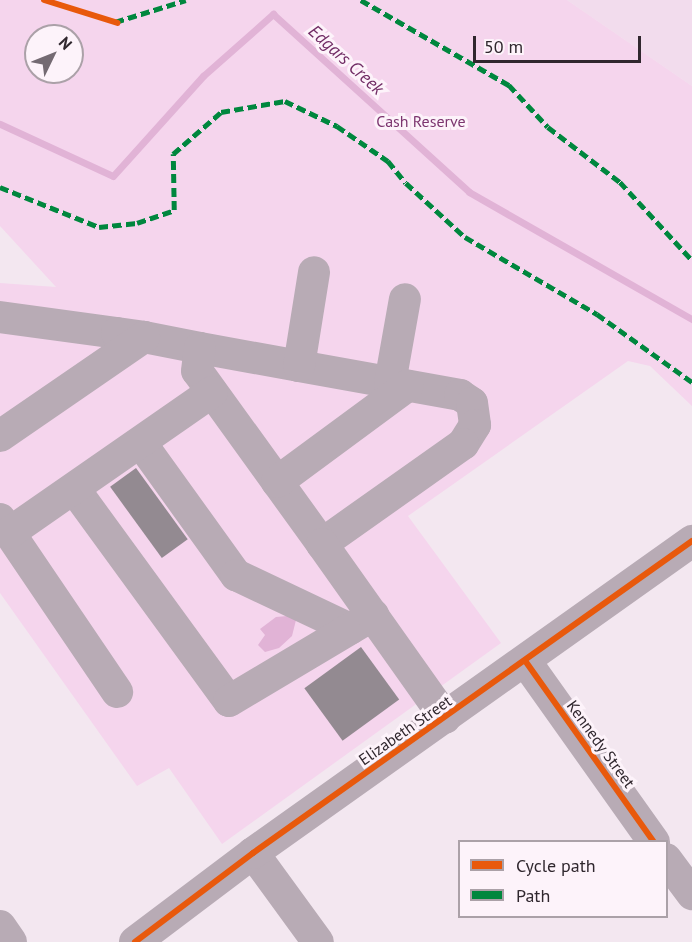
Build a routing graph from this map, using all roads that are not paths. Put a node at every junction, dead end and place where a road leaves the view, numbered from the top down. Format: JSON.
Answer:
{"nodes":[{"id":1,"x":314,"y":272,"type":"dead end"},
{"id":2,"x":405,"y":299,"type":"dead end"},
{"id":3,"x":0,"y":317,"type":"edge"},
{"id":4,"x":144,"y":338,"type":"junction"},
{"id":5,"x":201,"y":348,"type":"junction"},
{"id":6,"x":299,"y":366,"type":"junction"},
{"id":7,"x":399,"y":384,"type":"junction"},
{"id":8,"x":212,"y":392,"type":"junction"},
{"id":9,"x":0,"y":436,"type":"edge"},
{"id":10,"x":141,"y":442,"type":"junction"},
{"id":11,"x":277,"y":482,"type":"junction"},
{"id":12,"x":75,"y":490,"type":"junction"},
{"id":13,"x":5,"y":526,"type":"edge"},
{"id":14,"x":692,"y":541,"type":"edge"},
{"id":15,"x":322,"y":544,"type":"junction"},
{"id":16,"x":361,"y":622,"type":"junction"},
{"id":17,"x":526,"y":662,"type":"junction"},
{"id":18,"x":117,"y":692,"type":"dead end"},
{"id":19,"x":445,"y":718,"type":"junction"},
{"id":20,"x":653,"y":840,"type":"edge"},
{"id":21,"x":254,"y":852,"type":"junction"},
{"id":22,"x":668,"y":862,"type":"edge"},
{"id":23,"x":692,"y":894,"type":"edge"},
{"id":24,"x":0,"y":926,"type":"edge"},
{"id":25,"x":11,"y":942,"type":"edge"},
{"id":26,"x":135,"y":942,"type":"edge"},
{"id":27,"x":318,"y":942,"type":"edge"}],
"edges":[{"from":1,"to":6,"type":"street"},
{"from":2,"to":7,"type":"street"},
{"from":3,"to":4,"type":"street"},
{"from":4,"to":5,"type":"street"},
{"from":4,"to":9,"type":"street"},
{"from":5,"to":6,"type":"street"},
{"from":5,"to":8,"type":"street"},
{"from":6,"to":7,"type":"street"},
{"from":7,"to":11,"type":"street"},
{"from":7,"to":15,"type":"street"},
{"from":8,"to":10,"type":"street"},
{"from":8,"to":11,"type":"street"},
{"from":10,"to":12,"type":"street"},
{"from":10,"to":16,"type":"street"},
{"from":11,"to":15,"type":"street"},
{"from":12,"to":13,"type":"street"},
{"from":12,"to":16,"type":"street"},
{"from":13,"to":18,"type":"street"},
{"from":14,"to":17,"type":"street","name":"Elizabeth Street"},
{"from":15,"to":16,"type":"street"},
{"from":16,"to":19,"type":"street"},
{"from":17,"to":19,"type":"street","name":"Elizabeth Street"},
{"from":17,"to":20,"type":"street","name":"Kennedy Street"},
{"from":19,"to":21,"type":"street","name":"Elizabeth Street"},
{"from":21,"to":26,"type":"street","name":"Elizabeth Street"},
{"from":21,"to":27,"type":"street"},
{"from":22,"to":23,"type":"street"},
{"from":24,"to":25,"type":"street"}]}
